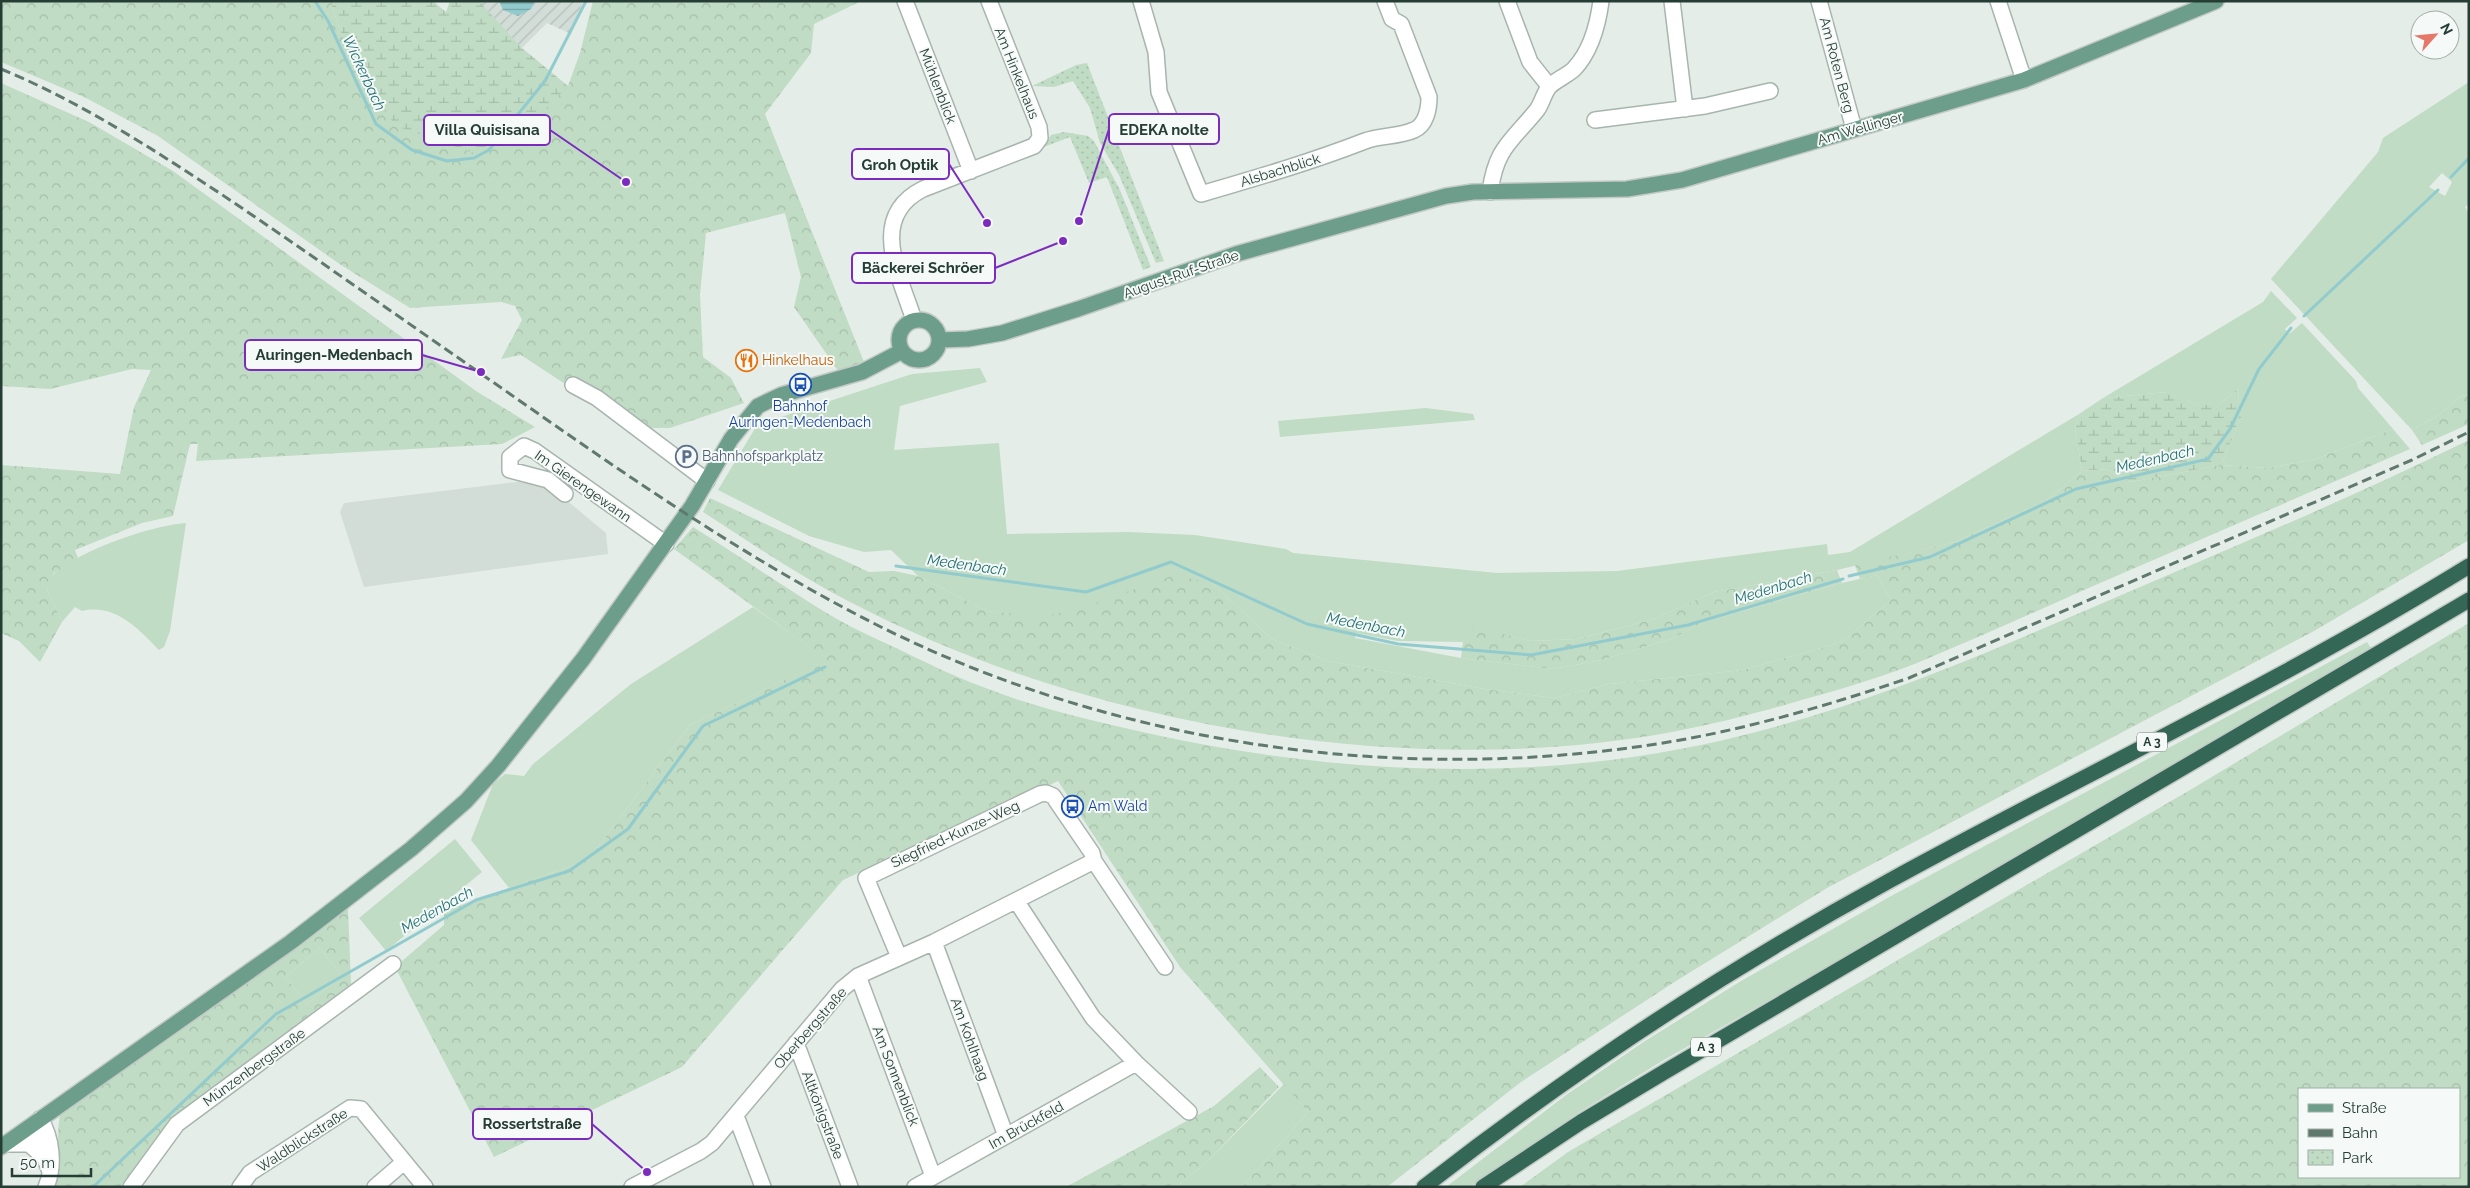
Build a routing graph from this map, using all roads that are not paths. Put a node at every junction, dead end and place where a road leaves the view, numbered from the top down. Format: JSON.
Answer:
{"nodes":[{"id":1,"x":905,"y":1,"type":"edge"},
{"id":2,"x":989,"y":1,"type":"edge"},
{"id":3,"x":1141,"y":1,"type":"edge"},
{"id":4,"x":1385,"y":1,"type":"edge"},
{"id":5,"x":1507,"y":1,"type":"edge"},
{"id":6,"x":1601,"y":1,"type":"edge"},
{"id":7,"x":1672,"y":1,"type":"edge"},
{"id":8,"x":1819,"y":1,"type":"edge"},
{"id":9,"x":1998,"y":1,"type":"edge"},
{"id":10,"x":2216,"y":1,"type":"edge"},
{"id":11,"x":2024,"y":80,"type":"junction"},
{"id":12,"x":1550,"y":86,"type":"junction"},
{"id":13,"x":1770,"y":91,"type":"dead end"},
{"id":14,"x":1685,"y":109,"type":"junction"},
{"id":15,"x":1594,"y":120,"type":"dead end"},
{"id":16,"x":1854,"y":129,"type":"junction"},
{"id":17,"x":971,"y":171,"type":"junction"},
{"id":18,"x":1490,"y":192,"type":"junction"},
{"id":19,"x":1421,"y":203,"type":"joint"},
{"id":20,"x":914,"y":320,"type":"junction"},
{"id":21,"x":940,"y":340,"type":"junction"},
{"id":22,"x":902,"y":351,"type":"junction"},
{"id":23,"x":573,"y":385,"type":"dead end"},
{"id":24,"x":707,"y":481,"type":"junction"},
{"id":25,"x":565,"y":494,"type":"dead end"},
{"id":26,"x":666,"y":544,"type":"junction"},
{"id":27,"x":2469,"y":566,"type":"edge"},
{"id":28,"x":2469,"y":600,"type":"edge"},
{"id":29,"x":1094,"y":862,"type":"junction"},
{"id":30,"x":1017,"y":902,"type":"junction"},
{"id":31,"x":934,"y":942,"type":"junction"},
{"id":32,"x":899,"y":958,"type":"junction"},
{"id":33,"x":393,"y":964,"type":"dead end"},
{"id":34,"x":1165,"y":967,"type":"dead end"},
{"id":35,"x":858,"y":976,"type":"junction"},
{"id":36,"x":796,"y":1043,"type":"junction"},
{"id":37,"x":1136,"y":1062,"type":"junction"},
{"id":38,"x":1189,"y":1112,"type":"dead end"},
{"id":39,"x":736,"y":1116,"type":"junction"},
{"id":40,"x":40,"y":1119,"type":"junction"},
{"id":41,"x":1006,"y":1136,"type":"junction"},
{"id":42,"x":3,"y":1146,"type":"edge"},
{"id":43,"x":404,"y":1162,"type":"junction"},
{"id":44,"x":48,"y":1173,"type":"edge"},
{"id":45,"x":933,"y":1176,"type":"junction"},
{"id":46,"x":131,"y":1187,"type":"edge"},
{"id":47,"x":240,"y":1187,"type":"edge"},
{"id":48,"x":375,"y":1187,"type":"edge"},
{"id":49,"x":425,"y":1187,"type":"edge"},
{"id":50,"x":632,"y":1187,"type":"edge"},
{"id":51,"x":763,"y":1187,"type":"edge"},
{"id":52,"x":850,"y":1187,"type":"edge"},
{"id":53,"x":915,"y":1187,"type":"edge"},
{"id":54,"x":1424,"y":1187,"type":"edge"},
{"id":55,"x":1483,"y":1187,"type":"edge"}],
"edges":[{"from":1,"to":17,"type":"street","name":"Mühlenblick"},
{"from":2,"to":17,"type":"street","name":"Am Hinkelhaus"},
{"from":3,"to":4,"type":"street","name":"Alsbachblick"},
{"from":5,"to":12,"type":"street"},
{"from":6,"to":12,"type":"street"},
{"from":7,"to":14,"type":"street"},
{"from":8,"to":16,"type":"street","name":"Am Roten Berg"},
{"from":9,"to":11,"type":"street"},
{"from":10,"to":11,"type":"main road","name":"Am Wellinger"},
{"from":11,"to":16,"type":"main road","name":"Am Wellinger"},
{"from":12,"to":18,"type":"street"},
{"from":13,"to":14,"type":"street"},
{"from":14,"to":15,"type":"street"},
{"from":16,"to":18,"type":"main road","name":"Am Wellinger"},
{"from":17,"to":20,"type":"street","name":"Am Hinkelhaus"},
{"from":18,"to":19,"type":"main road","name":"Am Wellinger"},
{"from":19,"to":21,"type":"main road","name":"August-Ruf-Straße"},
{"from":20,"to":21,"type":"main road"},
{"from":20,"to":22,"type":"main road"},
{"from":21,"to":22,"type":"main road"},
{"from":22,"to":24,"type":"main road"},
{"from":23,"to":24,"type":"street"},
{"from":24,"to":26,"type":"main road"},
{"from":25,"to":26,"type":"street","name":"Im Gierengewann"},
{"from":26,"to":40,"type":"main road"},
{"from":27,"to":54,"type":"highway","number":"A 3"},
{"from":28,"to":55,"type":"highway","number":"A 3"},
{"from":29,"to":30,"type":"street","name":"Oberbergstraße"},
{"from":29,"to":32,"type":"street","name":"Siegfried-Kunze-Weg"},
{"from":29,"to":34,"type":"street"},
{"from":30,"to":31,"type":"street","name":"Oberbergstraße"},
{"from":30,"to":37,"type":"street"},
{"from":31,"to":32,"type":"street","name":"Oberbergstraße"},
{"from":31,"to":41,"type":"street","name":"Am Kohlhaag"},
{"from":32,"to":35,"type":"street","name":"Oberbergstraße"},
{"from":33,"to":46,"type":"street","name":"Münzenbergstraße"},
{"from":35,"to":36,"type":"street","name":"Oberbergstraße"},
{"from":35,"to":45,"type":"street","name":"Am Sonnenblick"},
{"from":36,"to":39,"type":"street","name":"Oberbergstraße"},
{"from":36,"to":52,"type":"street","name":"Altkönigstraße"},
{"from":37,"to":38,"type":"street"},
{"from":37,"to":41,"type":"street","name":"Im Brückfeld"},
{"from":39,"to":50,"type":"street","name":"Oberbergstraße"},
{"from":39,"to":51,"type":"street"},
{"from":40,"to":42,"type":"main road"},
{"from":40,"to":44,"type":"street"},
{"from":41,"to":45,"type":"street","name":"Im Brückfeld"},
{"from":42,"to":44,"type":"street"},
{"from":43,"to":47,"type":"street","name":"Waldblickstraße"},
{"from":43,"to":48,"type":"street"},
{"from":43,"to":49,"type":"street","name":"Waldblickstraße"},
{"from":45,"to":53,"type":"street","name":"Im Brückfeld"}]}
